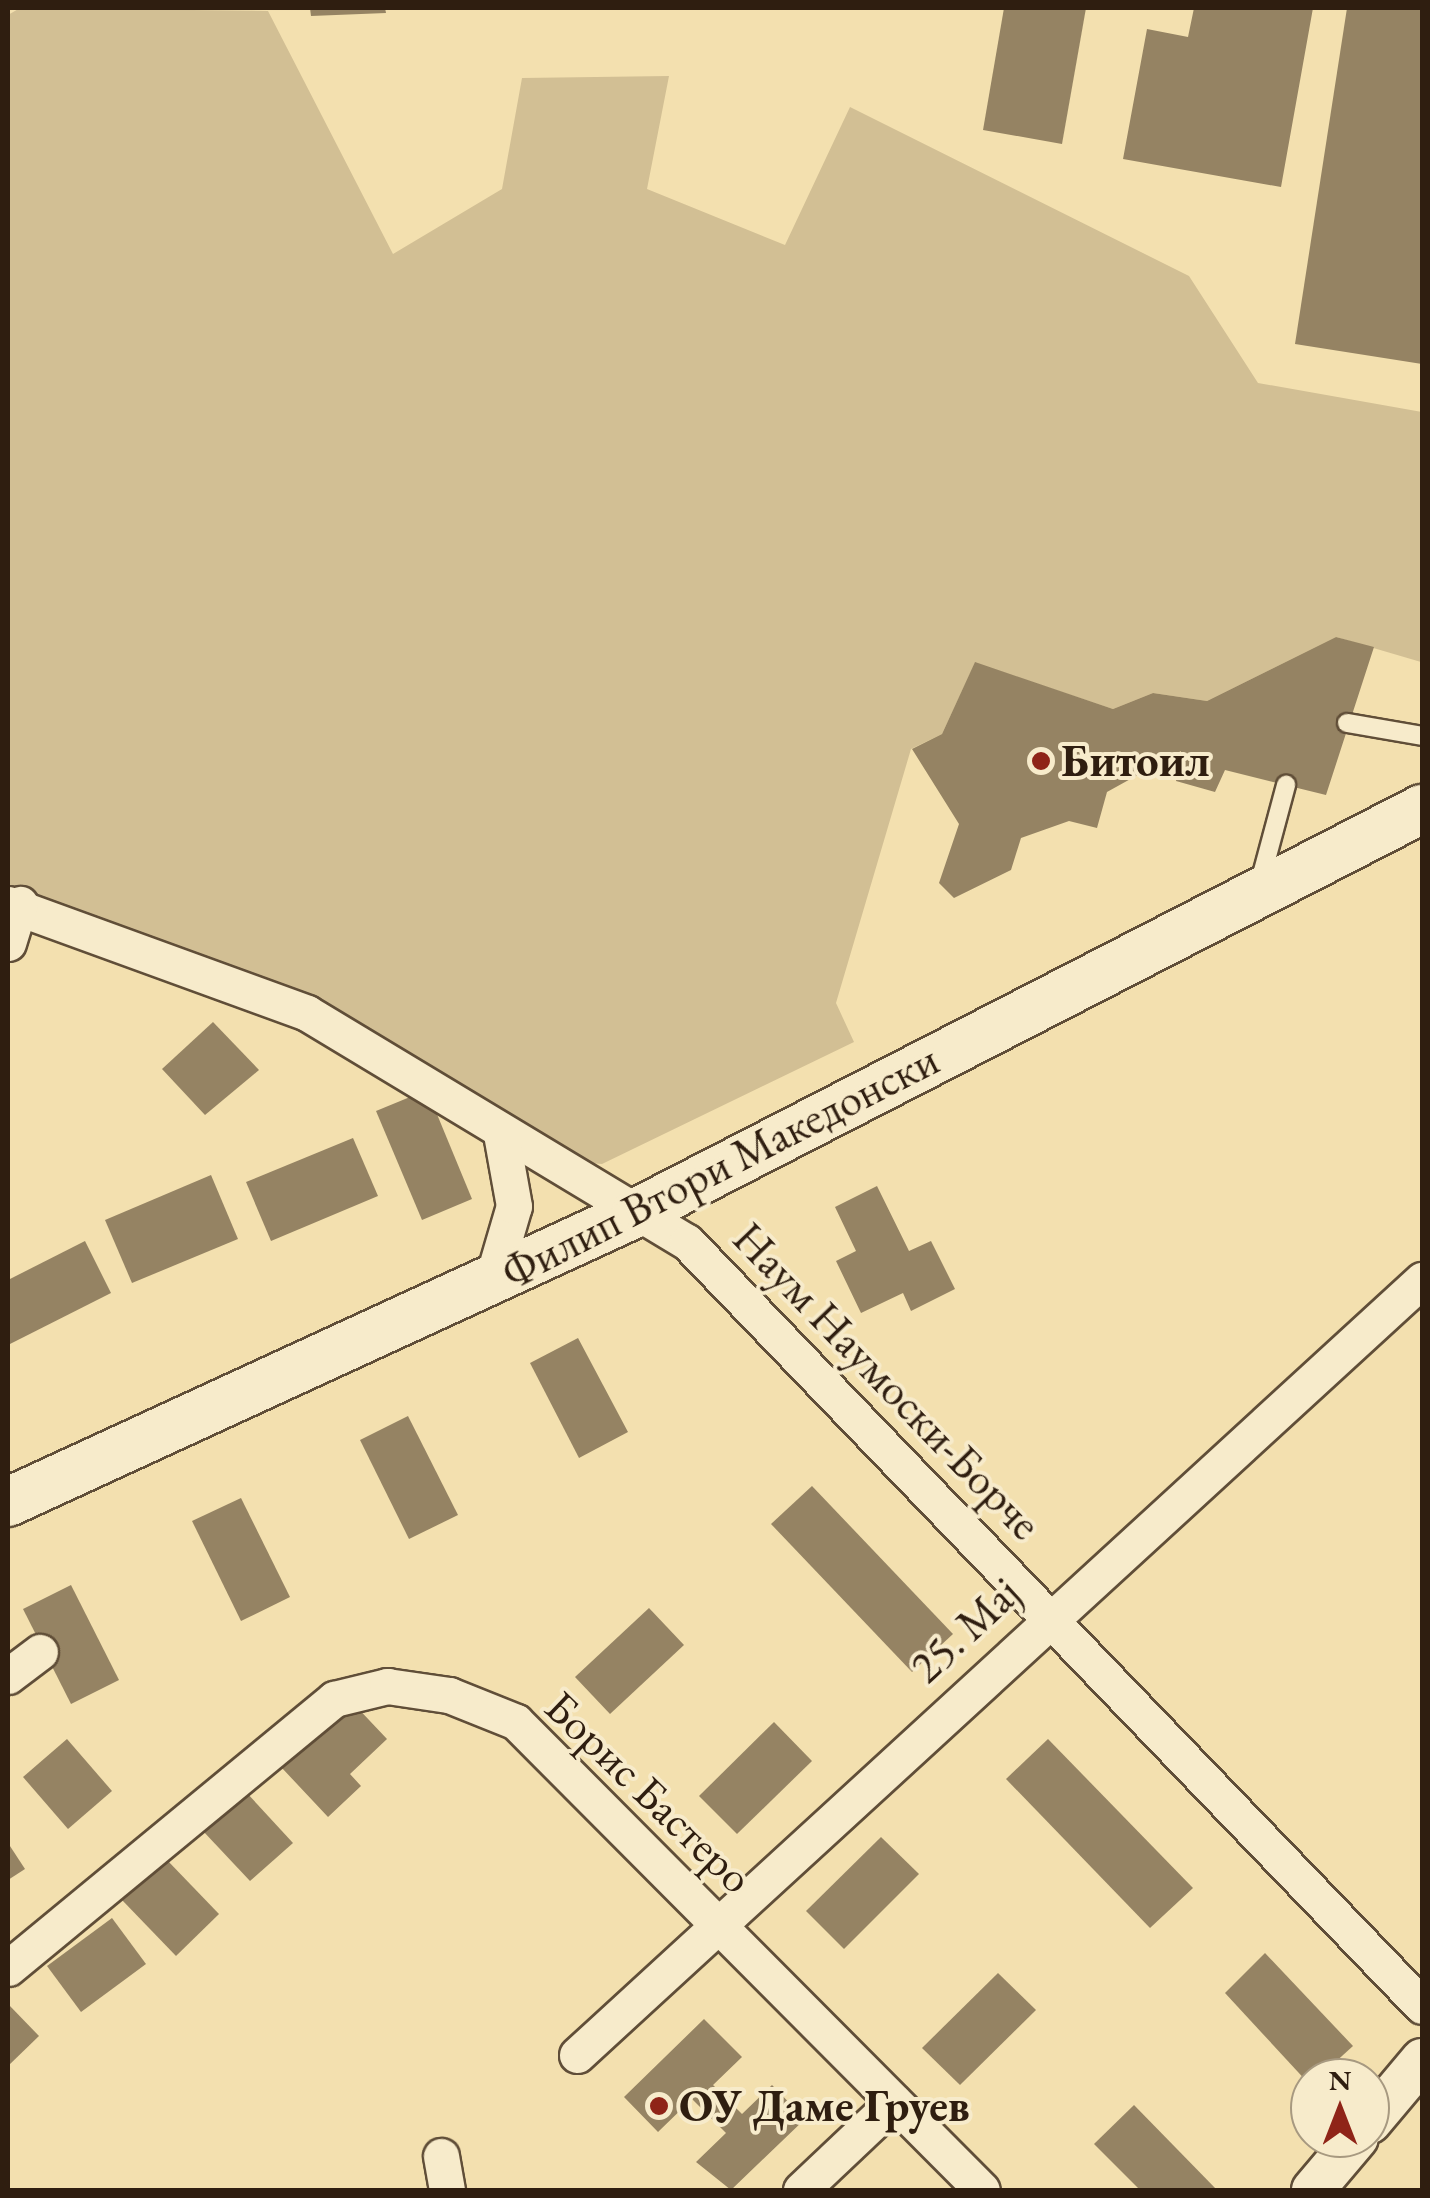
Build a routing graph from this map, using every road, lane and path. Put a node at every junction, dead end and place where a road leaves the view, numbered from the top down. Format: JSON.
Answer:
{"nodes":[{"id":1,"x":1348,"y":723,"type":"dead end"},
{"id":2,"x":1422,"y":736,"type":"edge"},
{"id":3,"x":1286,"y":785,"type":"dead end"},
{"id":4,"x":1422,"y":809,"type":"edge"},
{"id":5,"x":1258,"y":890,"type":"junction"},
{"id":6,"x":14,"y":904,"type":"edge"},
{"id":7,"x":8,"y":943,"type":"edge"},
{"id":8,"x":501,"y":1134,"type":"junction"},
{"id":9,"x":636,"y":1213,"type":"junction"},
{"id":10,"x":1422,"y":1280,"type":"edge"},
{"id":11,"x":492,"y":1281,"type":"junction"},
{"id":12,"x":8,"y":1502,"type":"edge"},
{"id":13,"x":1048,"y":1617,"type":"junction"},
{"id":14,"x":40,"y":1652,"type":"dead end"},
{"id":15,"x":8,"y":1676,"type":"edge"},
{"id":16,"x":718,"y":1925,"type":"junction"},
{"id":17,"x":8,"y":1968,"type":"edge"},
{"id":18,"x":1422,"y":2006,"type":"edge"},
{"id":19,"x":576,"y":2055,"type":"dead end"},
{"id":20,"x":1422,"y":2060,"type":"edge"},
{"id":21,"x":1390,"y":2098,"type":"edge"},
{"id":22,"x":894,"y":2102,"type":"junction"},
{"id":23,"x":1340,"y":2158,"type":"edge"},
{"id":24,"x":801,"y":2190,"type":"edge"},
{"id":25,"x":982,"y":2190,"type":"edge"},
{"id":26,"x":1313,"y":2190,"type":"edge"}],
"edges":[{"from":1,"to":2,"type":"lane"},
{"from":3,"to":5,"type":"lane"},
{"from":4,"to":5,"type":"main road","name":"Филип Втори Македонски"},
{"from":5,"to":9,"type":"main road","name":"Филип Втори Македонски"},
{"from":6,"to":7,"type":"street"},
{"from":6,"to":8,"type":"street","name":"Наум Наумоски-Борче"},
{"from":8,"to":9,"type":"street","name":"Наум Наумоски-Борче"},
{"from":8,"to":11,"type":"street"},
{"from":9,"to":11,"type":"main road","name":"Филип Втори Македонски"},
{"from":9,"to":13,"type":"street","name":"Наум Наумоски-Борче"},
{"from":10,"to":13,"type":"street","name":"25. Мај"},
{"from":11,"to":12,"type":"main road","name":"Филип Втори Македонски"},
{"from":13,"to":16,"type":"street","name":"25. Мај"},
{"from":13,"to":18,"type":"street","name":"Наум Наумоски-Борче"},
{"from":14,"to":15,"type":"street"},
{"from":16,"to":17,"type":"street","name":"Борис Бастеро"},
{"from":16,"to":19,"type":"street","name":"25. Мај"},
{"from":16,"to":22,"type":"street","name":"Борис Бастеро"},
{"from":20,"to":21,"type":"street"},
{"from":22,"to":24,"type":"street"},
{"from":22,"to":25,"type":"street","name":"Борис Бастеро"},
{"from":23,"to":26,"type":"street"}]}
